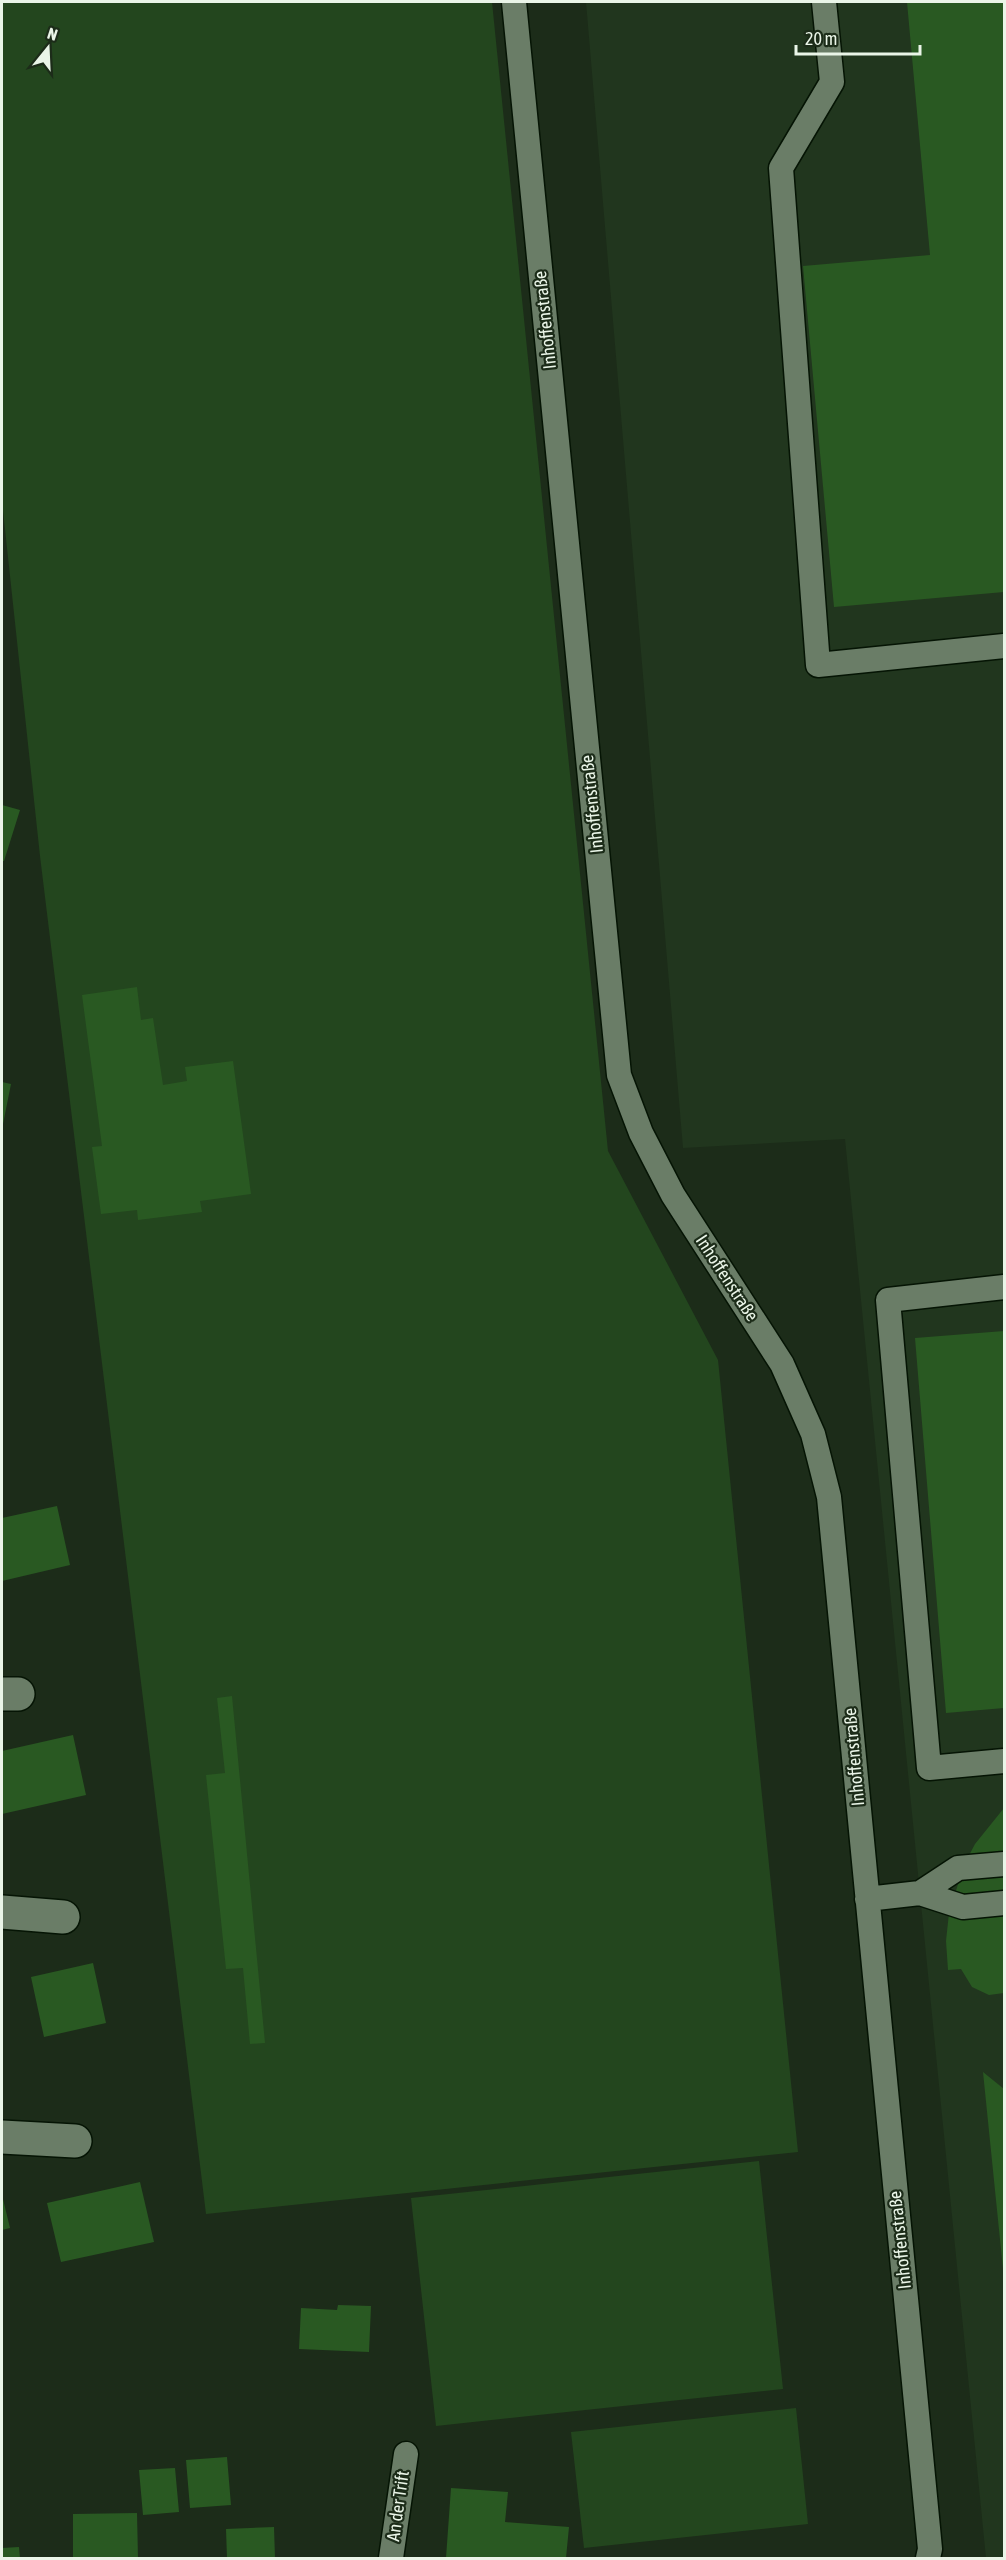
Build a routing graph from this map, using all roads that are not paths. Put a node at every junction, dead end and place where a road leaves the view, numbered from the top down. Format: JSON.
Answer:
{"nodes":[{"id":1,"x":514,"y":2,"type":"edge"},
{"id":2,"x":824,"y":2,"type":"edge"},
{"id":3,"x":1005,"y":646,"type":"edge"},
{"id":4,"x":1005,"y":1287,"type":"edge"},
{"id":5,"x":1005,"y":1761,"type":"edge"},
{"id":6,"x":1005,"y":1864,"type":"edge"},
{"id":7,"x":920,"y":1893,"type":"junction"},
{"id":8,"x":867,"y":1899,"type":"junction"},
{"id":9,"x":1005,"y":1903,"type":"edge"},
{"id":10,"x":2,"y":1912,"type":"edge"},
{"id":11,"x":63,"y":1917,"type":"dead end"},
{"id":12,"x":2,"y":2137,"type":"edge"},
{"id":13,"x":75,"y":2141,"type":"dead end"},
{"id":14,"x":406,"y":2454,"type":"dead end"},
{"id":15,"x":391,"y":2559,"type":"edge"},
{"id":16,"x":928,"y":2559,"type":"edge"}],
"edges":[{"from":1,"to":8,"type":"lane","name":"Inhoffenstraße"},
{"from":2,"to":3,"type":"lane"},
{"from":4,"to":5,"type":"lane"},
{"from":6,"to":7,"type":"lane"},
{"from":7,"to":8,"type":"lane"},
{"from":7,"to":9,"type":"lane"},
{"from":8,"to":16,"type":"lane","name":"Inhoffenstraße"},
{"from":10,"to":11,"type":"street"},
{"from":12,"to":13,"type":"street"},
{"from":14,"to":15,"type":"lane","name":"An der Trift"}]}
